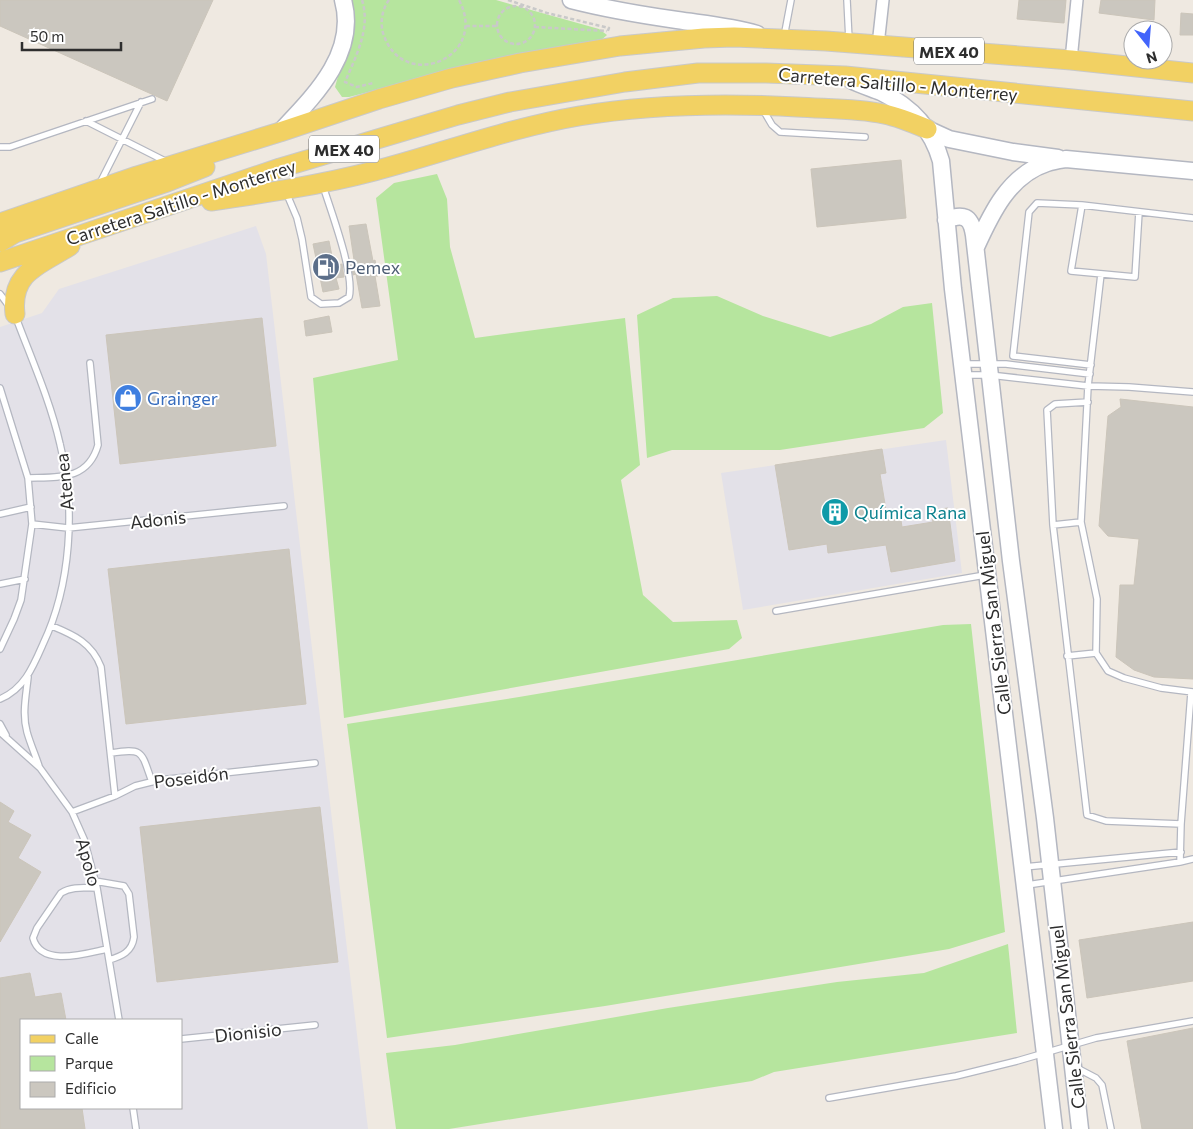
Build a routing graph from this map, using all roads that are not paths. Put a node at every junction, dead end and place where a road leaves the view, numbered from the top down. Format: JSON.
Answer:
{"nodes":[{"id":1,"x":343,"y":0,"type":"edge"},
{"id":2,"x":571,"y":0,"type":"edge"},
{"id":3,"x":791,"y":0,"type":"edge"},
{"id":4,"x":847,"y":0,"type":"edge"},
{"id":5,"x":883,"y":0,"type":"edge"},
{"id":6,"x":1077,"y":0,"type":"edge"},
{"id":7,"x":778,"y":39,"type":"junction"},
{"id":8,"x":849,"y":43,"type":"junction"},
{"id":9,"x":878,"y":45,"type":"junction"},
{"id":10,"x":1071,"y":60,"type":"junction"},
{"id":11,"x":698,"y":73,"type":"junction"},
{"id":12,"x":1193,"y":73,"type":"edge"},
{"id":13,"x":845,"y":76,"type":"junction"},
{"id":14,"x":152,"y":99,"type":"dead end"},
{"id":15,"x":141,"y":102,"type":"junction"},
{"id":16,"x":760,"y":106,"type":"junction"},
{"id":17,"x":1193,"y":111,"type":"edge"},
{"id":18,"x":86,"y":121,"type":"junction"},
{"id":19,"x":530,"y":127,"type":"junction"},
{"id":20,"x":927,"y":129,"type":"junction"},
{"id":21,"x":280,"y":132,"type":"junction"},
{"id":22,"x":865,"y":137,"type":"dead end"},
{"id":23,"x":123,"y":139,"type":"junction"},
{"id":24,"x":254,"y":140,"type":"junction"},
{"id":25,"x":2,"y":147,"type":"edge"},
{"id":26,"x":1066,"y":159,"type":"junction"},
{"id":27,"x":173,"y":165,"type":"junction"},
{"id":28,"x":1193,"y":171,"type":"edge"},
{"id":29,"x":322,"y":183,"type":"junction"},
{"id":30,"x":285,"y":190,"type":"junction"},
{"id":31,"x":95,"y":191,"type":"junction"},
{"id":32,"x":1082,"y":205,"type":"junction"},
{"id":33,"x":163,"y":208,"type":"junction"},
{"id":34,"x":1139,"y":212,"type":"junction"},
{"id":35,"x":1193,"y":218,"type":"edge"},
{"id":36,"x":946,"y":220,"type":"junction"},
{"id":37,"x":0,"y":223,"type":"edge"},
{"id":38,"x":94,"y":230,"type":"junction"},
{"id":39,"x":0,"y":242,"type":"edge"},
{"id":40,"x":975,"y":249,"type":"junction"},
{"id":41,"x":0,"y":262,"type":"edge"},
{"id":42,"x":1101,"y":274,"type":"junction"},
{"id":43,"x":0,"y":294,"type":"edge"},
{"id":44,"x":15,"y":314,"type":"junction"},
{"id":45,"x":90,"y":364,"type":"dead end"},
{"id":46,"x":1091,"y":365,"type":"junction"},
{"id":47,"x":989,"y":369,"type":"junction"},
{"id":48,"x":963,"y":370,"type":"junction"},
{"id":49,"x":1090,"y":374,"type":"junction"},
{"id":50,"x":1088,"y":386,"type":"junction"},
{"id":51,"x":0,"y":388,"type":"edge"},
{"id":52,"x":1193,"y":392,"type":"edge"},
{"id":53,"x":1088,"y":402,"type":"junction"},
{"id":54,"x":67,"y":477,"type":"junction"},
{"id":55,"x":28,"y":478,"type":"junction"},
{"id":56,"x":284,"y":506,"type":"dead end"},
{"id":57,"x":32,"y":507,"type":"junction"},
{"id":58,"x":0,"y":514,"type":"edge"},
{"id":59,"x":1081,"y":522,"type":"junction"},
{"id":60,"x":32,"y":524,"type":"junction"},
{"id":61,"x":1053,"y":525,"type":"junction"},
{"id":62,"x":68,"y":528,"type":"junction"},
{"id":63,"x":988,"y":574,"type":"junction"},
{"id":64,"x":25,"y":579,"type":"junction"},
{"id":65,"x":0,"y":584,"type":"edge"},
{"id":66,"x":776,"y":611,"type":"dead end"},
{"id":67,"x":52,"y":626,"type":"junction"},
{"id":68,"x":0,"y":649,"type":"edge"},
{"id":69,"x":1096,"y":653,"type":"junction"},
{"id":70,"x":1067,"y":656,"type":"junction"},
{"id":71,"x":28,"y":676,"type":"junction"},
{"id":72,"x":1192,"y":692,"type":"edge"},
{"id":73,"x":0,"y":699,"type":"edge"},
{"id":74,"x":0,"y":724,"type":"edge"},
{"id":75,"x":0,"y":732,"type":"edge"},
{"id":76,"x":7,"y":737,"type":"junction"},
{"id":77,"x":111,"y":753,"type":"junction"},
{"id":78,"x":315,"y":763,"type":"dead end"},
{"id":79,"x":40,"y":768,"type":"junction"},
{"id":80,"x":152,"y":782,"type":"junction"},
{"id":81,"x":115,"y":796,"type":"junction"},
{"id":82,"x":72,"y":812,"type":"junction"},
{"id":83,"x":1181,"y":824,"type":"junction"},
{"id":84,"x":1181,"y":852,"type":"junction"},
{"id":85,"x":1193,"y":859,"type":"edge"},
{"id":86,"x":1180,"y":862,"type":"junction"},
{"id":87,"x":1050,"y":865,"type":"junction"},
{"id":88,"x":1023,"y":867,"type":"junction"},
{"id":89,"x":95,"y":881,"type":"junction"},
{"id":90,"x":1052,"y":883,"type":"junction"},
{"id":91,"x":1025,"y":886,"type":"junction"},
{"id":92,"x":97,"y":888,"type":"junction"},
{"id":93,"x":107,"y":949,"type":"junction"},
{"id":94,"x":109,"y":960,"type":"junction"},
{"id":95,"x":119,"y":1019,"type":"edge"},
{"id":96,"x":1193,"y":1021,"type":"edge"},
{"id":97,"x":315,"y":1025,"type":"dead end"},
{"id":98,"x":182,"y":1039,"type":"edge"},
{"id":99,"x":1071,"y":1046,"type":"junction"},
{"id":100,"x":1046,"y":1053,"type":"junction"},
{"id":101,"x":1073,"y":1066,"type":"junction"},
{"id":102,"x":829,"y":1098,"type":"dead end"},
{"id":103,"x":133,"y":1109,"type":"edge"},
{"id":104,"x":136,"y":1129,"type":"edge"},
{"id":105,"x":1054,"y":1129,"type":"edge"},
{"id":106,"x":1080,"y":1129,"type":"edge"},
{"id":107,"x":1111,"y":1129,"type":"edge"}],
"edges":[{"from":1,"to":21,"type":"street"},
{"from":2,"to":7,"type":"street"},
{"from":3,"to":7,"type":"lane"},
{"from":4,"to":8,"type":"lane"},
{"from":5,"to":9,"type":"street"},
{"from":6,"to":10,"type":"street"},
{"from":7,"to":8,"type":"main road","name":"Carretera Saltillo - Monterrey","number":"MEX 40"},
{"from":7,"to":21,"type":"main road","name":"Carretera Saltillo - Monterrey","number":"MEX 40"},
{"from":8,"to":9,"type":"main road","name":"Carretera Saltillo - Monterrey","number":"MEX 40"},
{"from":9,"to":10,"type":"main road","name":"Carretera Saltillo - Monterrey","number":"MEX 40"},
{"from":10,"to":12,"type":"main road","name":"Carretera Saltillo - Monterrey","number":"MEX 40"},
{"from":11,"to":13,"type":"main road","name":"Carretera Saltillo - Monterrey","number":"MEX 40"},
{"from":11,"to":19,"type":"main road"},
{"from":11,"to":33,"type":"main road","name":"Carretera Saltillo - Monterrey","number":"MEX 40"},
{"from":13,"to":17,"type":"main road","name":"Carretera Saltillo - Monterrey","number":"MEX 40"},
{"from":13,"to":20,"type":"street","name":"Calle Sierra San Miguel"},
{"from":14,"to":15,"type":"lane"},
{"from":15,"to":18,"type":"lane"},
{"from":15,"to":23,"type":"lane"},
{"from":16,"to":19,"type":"main road"},
{"from":16,"to":20,"type":"main road"},
{"from":16,"to":22,"type":"lane"},
{"from":18,"to":23,"type":"lane"},
{"from":18,"to":25,"type":"lane"},
{"from":19,"to":29,"type":"main road"},
{"from":20,"to":26,"type":"street"},
{"from":20,"to":36,"type":"street","name":"Calle Sierra San Miguel"},
{"from":21,"to":24,"type":"main road","name":"Carretera Saltillo - Monterrey","number":"MEX 40"},
{"from":23,"to":27,"type":"lane"},
{"from":23,"to":31,"type":"lane"},
{"from":24,"to":27,"type":"main road","name":"Carretera Saltillo - Monterrey","number":"MEX 40"},
{"from":24,"to":39,"type":"main road"},
{"from":26,"to":28,"type":"street"},
{"from":26,"to":40,"type":"street"},
{"from":27,"to":31,"type":"main road","name":"Carretera Saltillo - Monterrey","number":"MEX 40"},
{"from":29,"to":30,"type":"main road"},
{"from":29,"to":30,"type":"lane"},
{"from":30,"to":33,"type":"main road"},
{"from":31,"to":37,"type":"main road","name":"Carretera Saltillo - Monterrey","number":"MEX 40"},
{"from":32,"to":34,"type":"lane"},
{"from":32,"to":42,"type":"lane"},
{"from":32,"to":46,"type":"lane"},
{"from":33,"to":38,"type":"main road","name":"Carretera Saltillo - Monterrey","number":"MEX 40"},
{"from":34,"to":35,"type":"lane"},
{"from":34,"to":42,"type":"lane"},
{"from":36,"to":40,"type":"street","name":"Calle Sierra San Miguel"},
{"from":36,"to":48,"type":"street","name":"Calle Sierra San Miguel"},
{"from":38,"to":41,"type":"main road","name":"Carretera Saltillo - Monterrey","number":"MEX 40"},
{"from":38,"to":44,"type":"main road"},
{"from":40,"to":47,"type":"street","name":"Calle Sierra San Miguel"},
{"from":42,"to":46,"type":"lane"},
{"from":43,"to":44,"type":"lane","name":"Atenea"},
{"from":44,"to":54,"type":"lane","name":"Atenea"},
{"from":45,"to":54,"type":"lane"},
{"from":46,"to":49,"type":"lane"},
{"from":47,"to":48,"type":"lane"},
{"from":47,"to":48,"type":"lane"},
{"from":47,"to":49,"type":"lane"},
{"from":47,"to":50,"type":"lane"},
{"from":47,"to":87,"type":"street","name":"Calle Sierra San Miguel"},
{"from":48,"to":63,"type":"street","name":"Calle Sierra San Miguel"},
{"from":49,"to":50,"type":"lane"},
{"from":50,"to":52,"type":"lane"},
{"from":50,"to":53,"type":"lane"},
{"from":51,"to":55,"type":"lane","name":"Atenea"},
{"from":53,"to":59,"type":"lane"},
{"from":53,"to":61,"type":"lane"},
{"from":54,"to":55,"type":"lane"},
{"from":54,"to":62,"type":"lane","name":"Atenea"},
{"from":55,"to":57,"type":"lane","name":"Atenea"},
{"from":56,"to":62,"type":"lane","name":"Adonis"},
{"from":57,"to":58,"type":"lane"},
{"from":57,"to":60,"type":"lane","name":"Atenea"},
{"from":59,"to":61,"type":"lane"},
{"from":59,"to":69,"type":"lane"},
{"from":60,"to":62,"type":"lane","name":"Adonis"},
{"from":60,"to":64,"type":"lane","name":"Atenea"},
{"from":61,"to":70,"type":"lane"},
{"from":62,"to":67,"type":"lane","name":"Atenea"},
{"from":63,"to":66,"type":"lane"},
{"from":63,"to":88,"type":"street","name":"Calle Sierra San Miguel"},
{"from":64,"to":65,"type":"lane"},
{"from":64,"to":68,"type":"lane","name":"Atenea"},
{"from":67,"to":71,"type":"lane","name":"Atenea"},
{"from":67,"to":77,"type":"lane"},
{"from":69,"to":70,"type":"lane"},
{"from":69,"to":72,"type":"lane"},
{"from":70,"to":83,"type":"lane"},
{"from":71,"to":73,"type":"lane","name":"Atenea"},
{"from":71,"to":79,"type":"lane","name":"Atenea"},
{"from":72,"to":83,"type":"lane"},
{"from":74,"to":76,"type":"lane"},
{"from":75,"to":76,"type":"lane","name":"Apolo"},
{"from":76,"to":79,"type":"lane","name":"Apolo"},
{"from":77,"to":80,"type":"lane"},
{"from":77,"to":81,"type":"lane"},
{"from":78,"to":80,"type":"lane","name":"Poseidón"},
{"from":79,"to":82,"type":"lane","name":"Apolo"},
{"from":80,"to":81,"type":"lane","name":"Poseidón"},
{"from":81,"to":82,"type":"lane","name":"Poseidón"},
{"from":82,"to":89,"type":"lane","name":"Apolo"},
{"from":83,"to":84,"type":"lane"},
{"from":84,"to":86,"type":"lane"},
{"from":84,"to":87,"type":"lane"},
{"from":85,"to":86,"type":"lane"},
{"from":86,"to":90,"type":"lane"},
{"from":87,"to":88,"type":"lane"},
{"from":87,"to":90,"type":"street","name":"Calle Sierra San Miguel"},
{"from":88,"to":91,"type":"street","name":"Calle Sierra San Miguel"},
{"from":89,"to":92,"type":"lane","name":"Apolo"},
{"from":89,"to":94,"type":"lane"},
{"from":90,"to":91,"type":"lane"},
{"from":90,"to":99,"type":"street","name":"Calle Sierra San Miguel"},
{"from":91,"to":100,"type":"street","name":"Calle Sierra San Miguel"},
{"from":92,"to":93,"type":"lane","name":"Apolo"},
{"from":92,"to":93,"type":"lane"},
{"from":93,"to":94,"type":"lane","name":"Apolo"},
{"from":94,"to":95,"type":"lane","name":"Apolo"},
{"from":96,"to":99,"type":"lane"},
{"from":97,"to":98,"type":"lane","name":"Dionisio"},
{"from":99,"to":100,"type":"lane"},
{"from":99,"to":101,"type":"street","name":"Calle Sierra San Miguel"},
{"from":100,"to":102,"type":"lane"},
{"from":100,"to":105,"type":"street","name":"Calle Sierra San Miguel"},
{"from":101,"to":106,"type":"street","name":"Calle Sierra San Miguel"},
{"from":101,"to":107,"type":"lane"},
{"from":103,"to":104,"type":"lane"}]}
